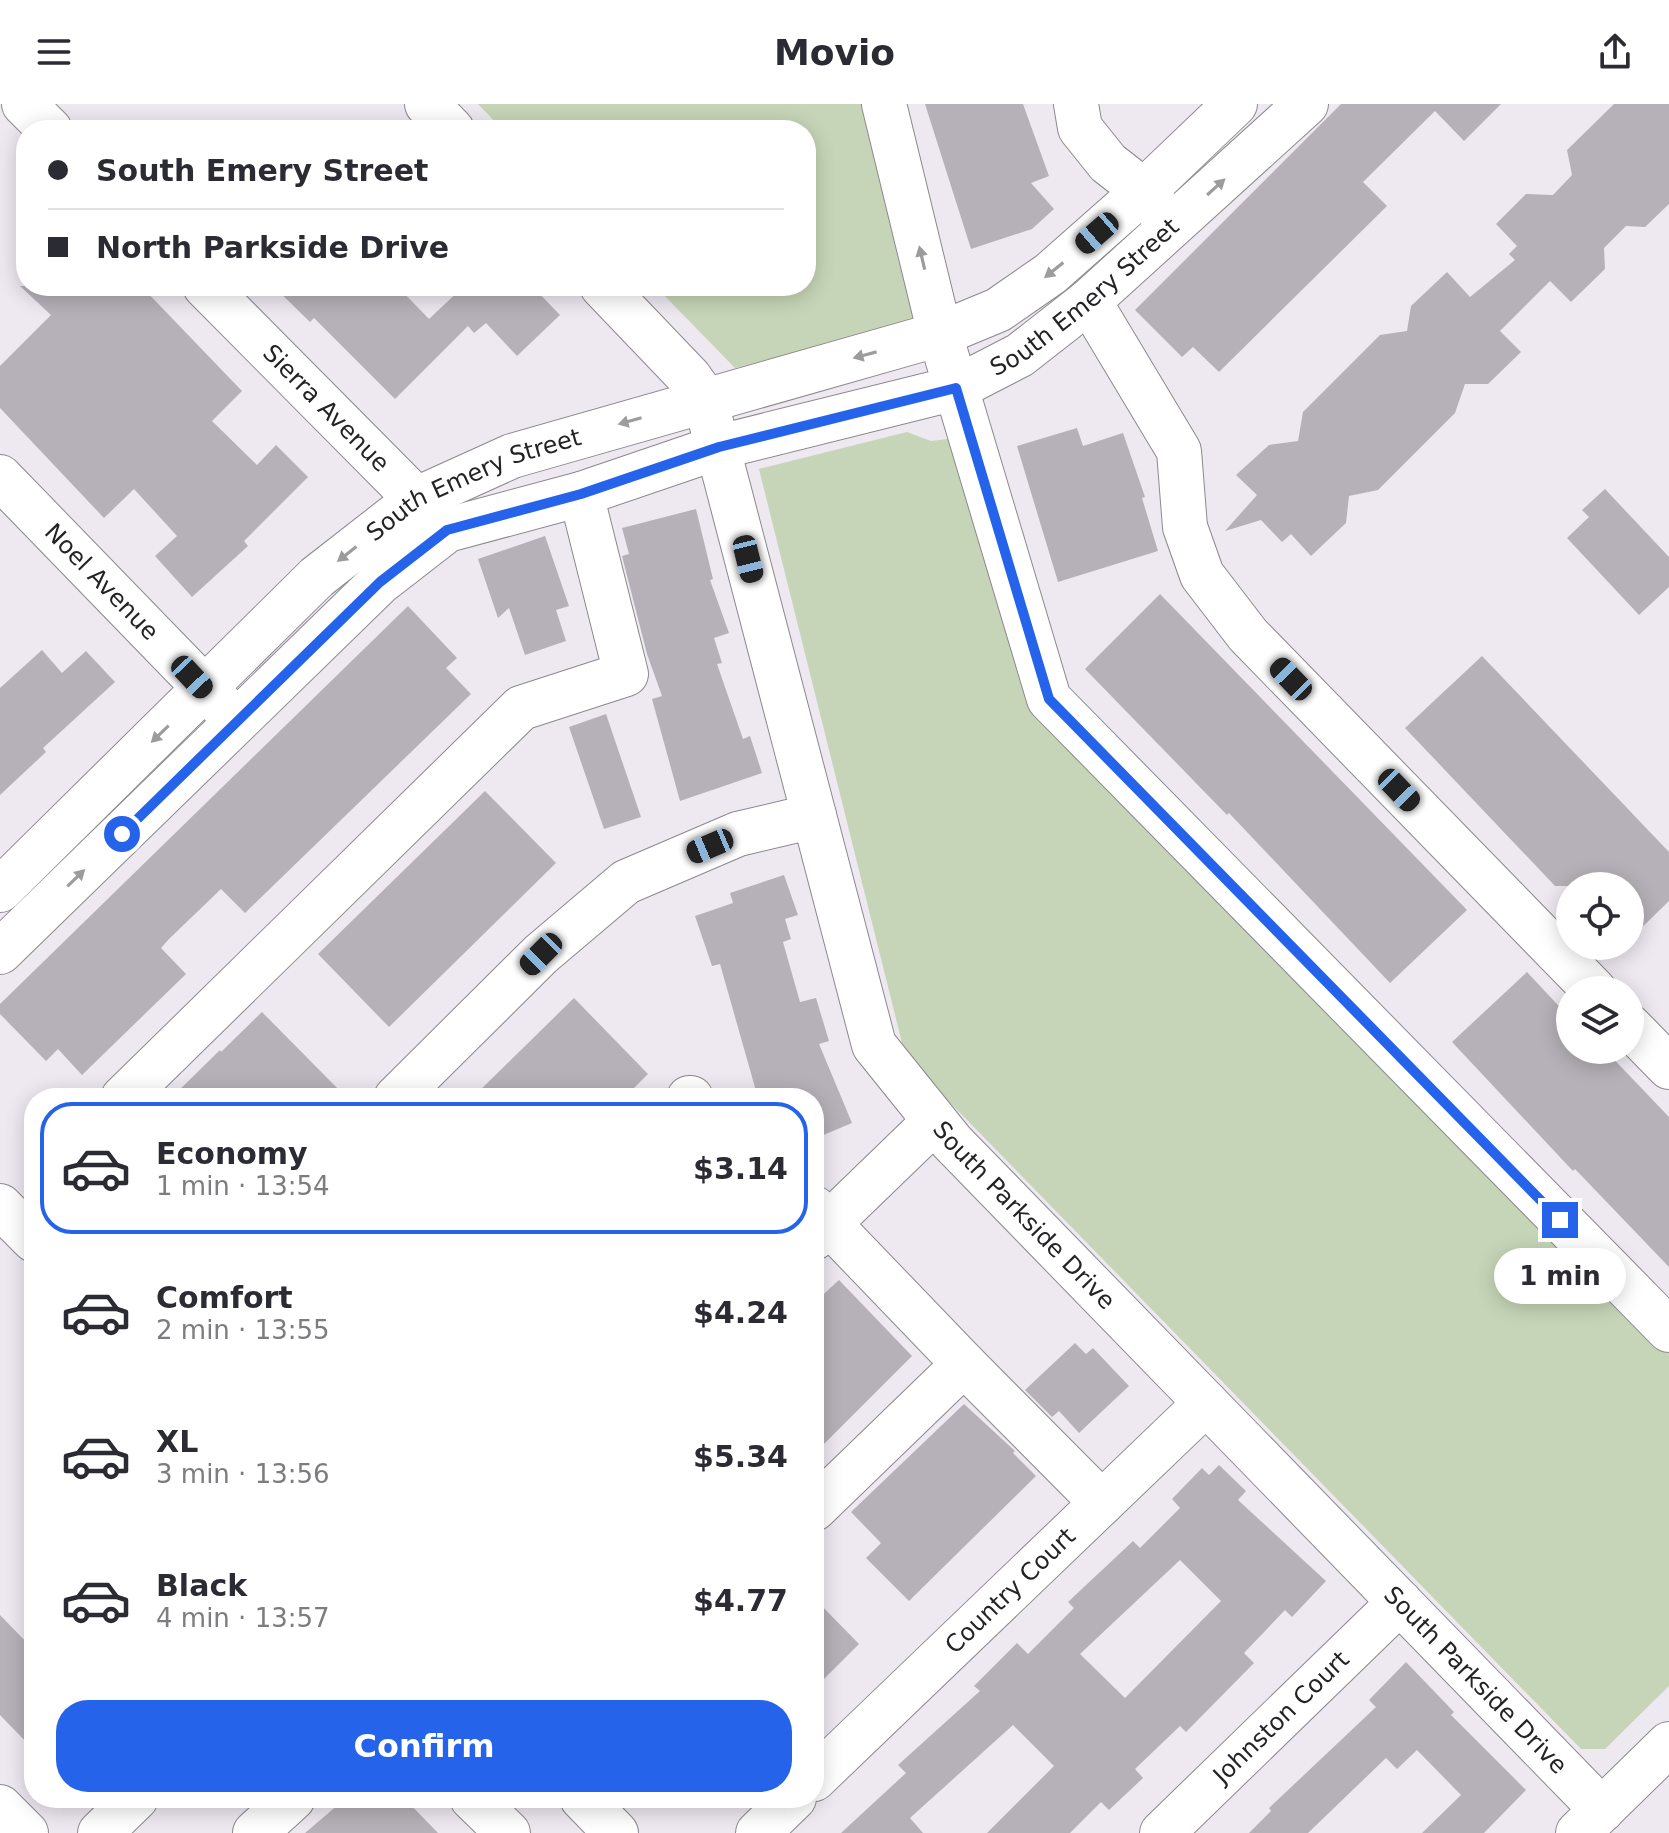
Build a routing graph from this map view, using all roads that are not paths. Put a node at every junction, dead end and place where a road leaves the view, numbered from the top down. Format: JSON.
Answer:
{"nodes":[{"id":1,"x":24,"y":104,"type":"edge"},
{"id":2,"x":427,"y":104,"type":"edge"},
{"id":3,"x":884,"y":104,"type":"edge"},
{"id":4,"x":1076,"y":104,"type":"edge"},
{"id":5,"x":1235,"y":104,"type":"edge"},
{"id":6,"x":1306,"y":104,"type":"edge"},
{"id":7,"x":40,"y":120,"type":"edge"},
{"id":8,"x":442,"y":120,"type":"edge"},
{"id":9,"x":1144,"y":191,"type":"junction"},
{"id":10,"x":1172,"y":227,"type":"junction"},
{"id":11,"x":215,"y":296,"type":"edge"},
{"id":12,"x":612,"y":296,"type":"edge"},
{"id":13,"x":1089,"y":301,"type":"junction"},
{"id":14,"x":940,"y":334,"type":"junction"},
{"id":15,"x":956,"y":388,"type":"junction"},
{"id":16,"x":705,"y":399,"type":"junction"},
{"id":17,"x":721,"y":454,"type":"junction"},
{"id":18,"x":0,"y":477,"type":"edge"},
{"id":19,"x":581,"y":494,"type":"junction"},
{"id":20,"x":417,"y":499,"type":"junction"},
{"id":21,"x":447,"y":530,"type":"junction"},
{"id":22,"x":205,"y":690,"type":"junction"},
{"id":23,"x":237,"y":721,"type":"junction"},
{"id":24,"x":814,"y":816,"type":"junction"},
{"id":25,"x":3,"y":883,"type":"edge"},
{"id":26,"x":39,"y":914,"type":"junction"},
{"id":27,"x":0,"y":952,"type":"edge"},
{"id":28,"x":1580,"y":976,"type":"edge"},
{"id":29,"x":1644,"y":1041,"type":"edge"},
{"id":30,"x":1669,"y":1067,"type":"edge"},
{"id":31,"x":133,"y":1088,"type":"edge"},
{"id":32,"x":406,"y":1088,"type":"edge"},
{"id":33,"x":935,"y":1121,"type":"junction"},
{"id":34,"x":0,"y":1206,"type":"edge"},
{"id":35,"x":824,"y":1219,"type":"edge"},
{"id":36,"x":824,"y":1228,"type":"edge"},
{"id":37,"x":24,"y":1230,"type":"edge"},
{"id":38,"x":1669,"y":1330,"type":"edge"},
{"id":39,"x":964,"y":1364,"type":"junction"},
{"id":40,"x":1206,"y":1403,"type":"junction"},
{"id":41,"x":824,"y":1499,"type":"edge"},
{"id":42,"x":1102,"y":1503,"type":"junction"},
{"id":43,"x":1400,"y":1602,"type":"junction"},
{"id":44,"x":1669,"y":1744,"type":"edge"},
{"id":45,"x":824,"y":1769,"type":"edge"},
{"id":46,"x":0,"y":1807,"type":"edge"},
{"id":47,"x":126,"y":1808,"type":"edge"},
{"id":48,"x":282,"y":1808,"type":"edge"},
{"id":49,"x":482,"y":1808,"type":"edge"},
{"id":50,"x":592,"y":1808,"type":"edge"},
{"id":51,"x":784,"y":1808,"type":"edge"},
{"id":52,"x":1590,"y":1822,"type":"edge"},
{"id":53,"x":26,"y":1833,"type":"edge"},
{"id":54,"x":100,"y":1833,"type":"edge"},
{"id":55,"x":255,"y":1833,"type":"edge"},
{"id":56,"x":508,"y":1833,"type":"edge"},
{"id":57,"x":616,"y":1833,"type":"edge"},
{"id":58,"x":758,"y":1833,"type":"edge"},
{"id":59,"x":1162,"y":1833,"type":"edge"}],
"edges":[{"from":1,"to":7,"type":"street"},
{"from":2,"to":8,"type":"street"},
{"from":14,"to":3,"type":"street","one_way":true},
{"from":4,"to":9,"type":"street"},
{"from":5,"to":9,"type":"street","name":"South Emery Street"},
{"from":10,"to":6,"type":"street","name":"South Emery Street","one_way":true},
{"from":9,"to":10,"type":"street"},
{"from":9,"to":14,"type":"street","name":"South Emery Street","one_way":true},
{"from":10,"to":13,"type":"street","name":"South Emery Street"},
{"from":11,"to":20,"type":"street","name":"Sierra Avenue"},
{"from":12,"to":16,"type":"street"},
{"from":13,"to":15,"type":"street","name":"South Emery Street"},
{"from":13,"to":28,"type":"street"},
{"from":14,"to":15,"type":"street"},
{"from":14,"to":16,"type":"street","name":"South Emery Street","one_way":true},
{"from":15,"to":17,"type":"street","name":"South Emery Street"},
{"from":15,"to":38,"type":"street"},
{"from":16,"to":17,"type":"street","name":"South Parkside Drive"},
{"from":16,"to":20,"type":"street","name":"South Emery Street","one_way":true},
{"from":17,"to":19,"type":"street","name":"South Emery Street"},
{"from":17,"to":24,"type":"street","name":"South Parkside Drive"},
{"from":18,"to":22,"type":"street","name":"Noel Avenue"},
{"from":19,"to":21,"type":"street","name":"South Emery Street"},
{"from":19,"to":31,"type":"street"},
{"from":20,"to":21,"type":"street","name":"Sierra Avenue"},
{"from":20,"to":22,"type":"street","name":"South Emery Street","one_way":true},
{"from":21,"to":23,"type":"street","name":"South Emery Street"},
{"from":22,"to":23,"type":"street","name":"Noel Avenue"},
{"from":22,"to":25,"type":"street","name":"South Emery Street","one_way":true},
{"from":26,"to":23,"type":"street","name":"South Emery Street","one_way":true},
{"from":24,"to":32,"type":"street"},
{"from":24,"to":33,"type":"street","name":"South Parkside Drive"},
{"from":25,"to":26,"type":"street"},
{"from":26,"to":27,"type":"street","name":"South Emery Street"},
{"from":29,"to":30,"type":"street"},
{"from":33,"to":35,"type":"street"},
{"from":33,"to":40,"type":"street","name":"South Parkside Drive"},
{"from":34,"to":37,"type":"street"},
{"from":36,"to":39,"type":"street"},
{"from":39,"to":41,"type":"street"},
{"from":39,"to":42,"type":"street"},
{"from":40,"to":42,"type":"street","name":"Country Court"},
{"from":40,"to":43,"type":"street","name":"South Parkside Drive"},
{"from":42,"to":45,"type":"street","name":"Country Court"},
{"from":43,"to":52,"type":"street","name":"South Parkside Drive"},
{"from":43,"to":59,"type":"street","name":"Johnston Court"},
{"from":44,"to":52,"type":"street"},
{"from":46,"to":53,"type":"street"},
{"from":47,"to":54,"type":"street"},
{"from":48,"to":55,"type":"street"},
{"from":49,"to":56,"type":"street"},
{"from":50,"to":57,"type":"street"},
{"from":51,"to":58,"type":"street"}]}
